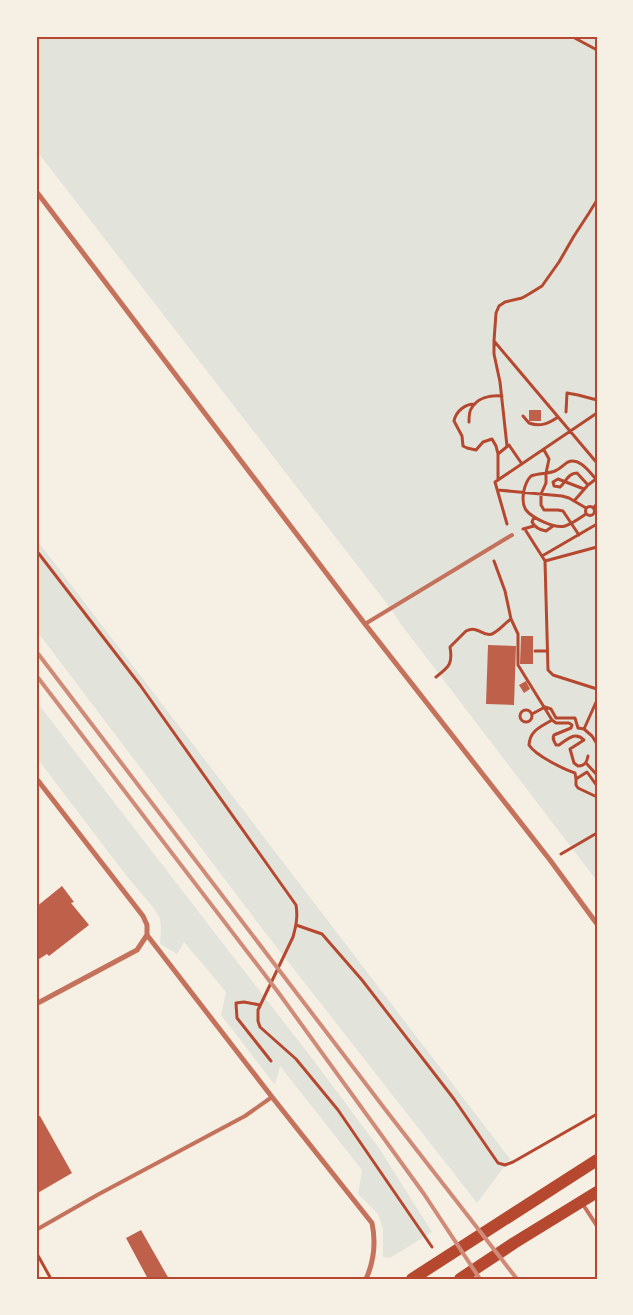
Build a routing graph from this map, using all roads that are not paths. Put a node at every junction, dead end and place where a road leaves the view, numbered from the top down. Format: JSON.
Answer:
{"nodes":[{"id":1,"x":36,"y":191,"type":"edge"},
{"id":2,"x":512,"y":535,"type":"road end"},
{"id":3,"x":365,"y":624,"type":"junction"},
{"id":4,"x":36,"y":778,"type":"edge"},
{"id":5,"x":597,"y":924,"type":"edge"},
{"id":6,"x":147,"y":935,"type":"junction"},
{"id":7,"x":36,"y":1004,"type":"edge"},
{"id":8,"x":272,"y":1097,"type":"junction"},
{"id":9,"x":597,"y":1160,"type":"edge"},
{"id":10,"x":597,"y":1192,"type":"edge"},
{"id":11,"x":580,"y":1202,"type":"junction"},
{"id":12,"x":597,"y":1226,"type":"edge"},
{"id":13,"x":36,"y":1230,"type":"edge"},
{"id":14,"x":366,"y":1279,"type":"edge"},
{"id":15,"x":412,"y":1279,"type":"edge"},
{"id":16,"x":460,"y":1279,"type":"edge"}],
"edges":[{"from":1,"to":3,"type":"street"},
{"from":2,"to":3,"type":"lane"},
{"from":3,"to":5,"type":"street"},
{"from":4,"to":6,"type":"street"},
{"from":6,"to":7,"type":"street"},
{"from":6,"to":8,"type":"street"},
{"from":8,"to":13,"type":"lane"},
{"from":8,"to":14,"type":"street"},
{"from":9,"to":15,"type":"main road"},
{"from":10,"to":11,"type":"main road"},
{"from":11,"to":12,"type":"lane"},
{"from":11,"to":16,"type":"main road"}]}
